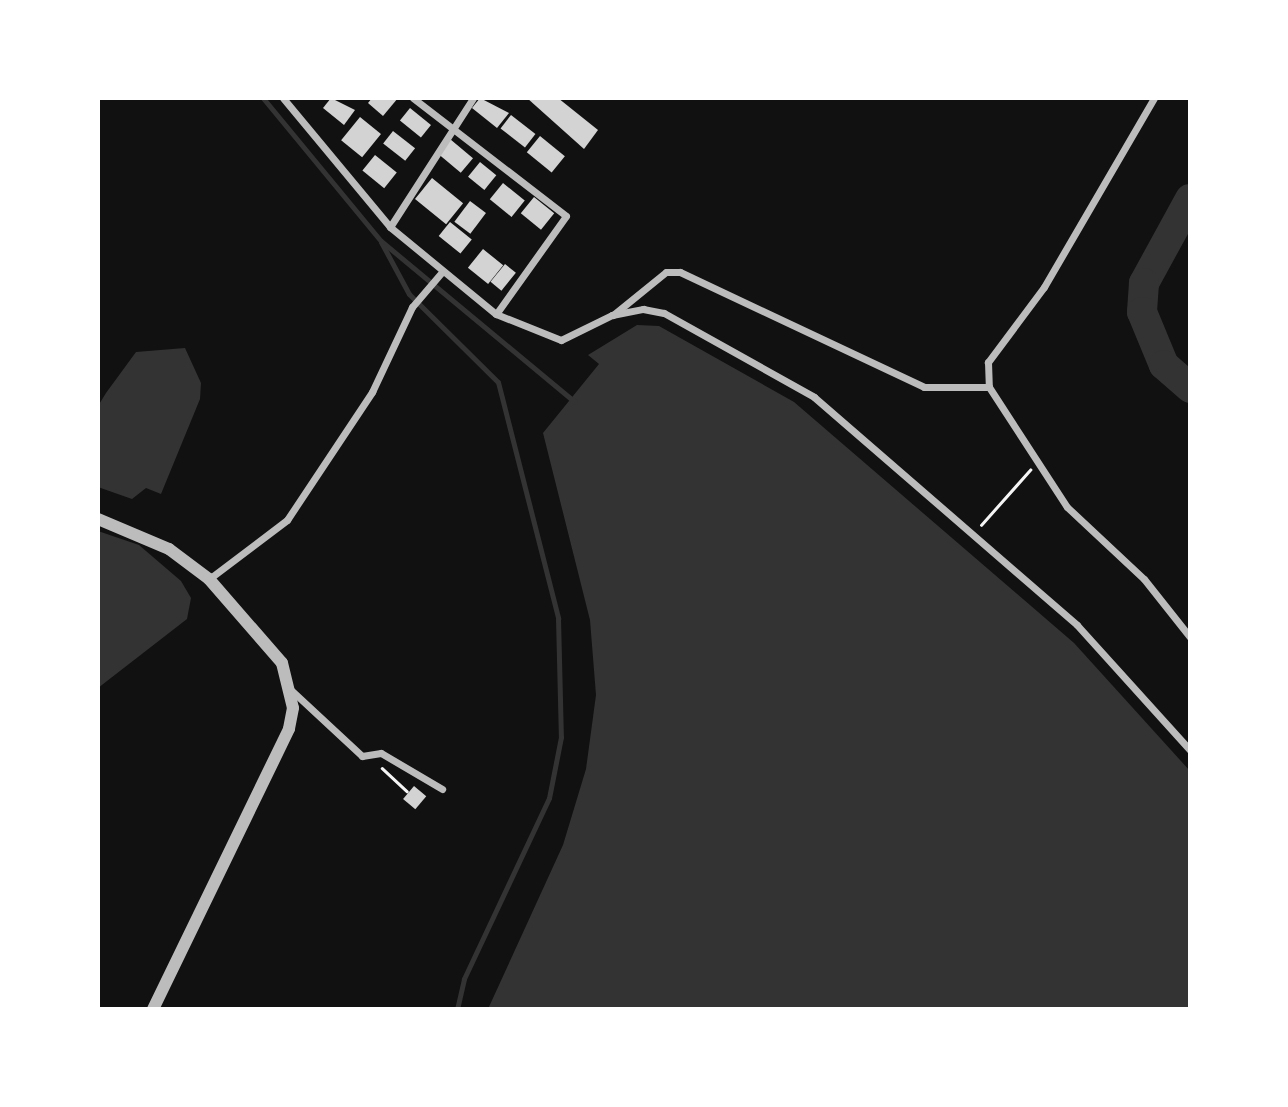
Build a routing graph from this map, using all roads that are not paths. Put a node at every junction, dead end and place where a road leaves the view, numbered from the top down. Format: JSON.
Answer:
{"nodes":[{"id":1,"x":283,"y":98,"type":"edge"},
{"id":2,"x":413,"y":98,"type":"edge"},
{"id":3,"x":473,"y":98,"type":"edge"},
{"id":4,"x":1154,"y":98,"type":"edge"},
{"id":5,"x":452,"y":128,"type":"junction"},
{"id":6,"x":390,"y":227,"type":"junction"},
{"id":7,"x":440,"y":274,"type":"junction"},
{"id":8,"x":496,"y":314,"type":"junction"},
{"id":9,"x":612,"y":315,"type":"junction"},
{"id":10,"x":989,"y":387,"type":"junction"},
{"id":11,"x":98,"y":519,"type":"edge"},
{"id":12,"x":209,"y":579,"type":"junction"},
{"id":13,"x":1190,"y":637,"type":"edge"},
{"id":14,"x":291,"y":690,"type":"junction"},
{"id":15,"x":1190,"y":750,"type":"edge"},
{"id":16,"x":442,"y":789,"type":"dead end"},
{"id":17,"x":153,"y":1009,"type":"edge"}],
"edges":[{"from":1,"to":6,"type":"street"},
{"from":2,"to":5,"type":"street"},
{"from":3,"to":5,"type":"street"},
{"from":4,"to":10,"type":"street"},
{"from":5,"to":6,"type":"street"},
{"from":5,"to":8,"type":"street"},
{"from":6,"to":7,"type":"street"},
{"from":7,"to":8,"type":"street"},
{"from":7,"to":12,"type":"street"},
{"from":8,"to":9,"type":"street"},
{"from":9,"to":10,"type":"street"},
{"from":9,"to":15,"type":"street"},
{"from":10,"to":13,"type":"street"},
{"from":11,"to":12,"type":"street"},
{"from":12,"to":14,"type":"street"},
{"from":14,"to":16,"type":"street"},
{"from":14,"to":17,"type":"street"}]}
